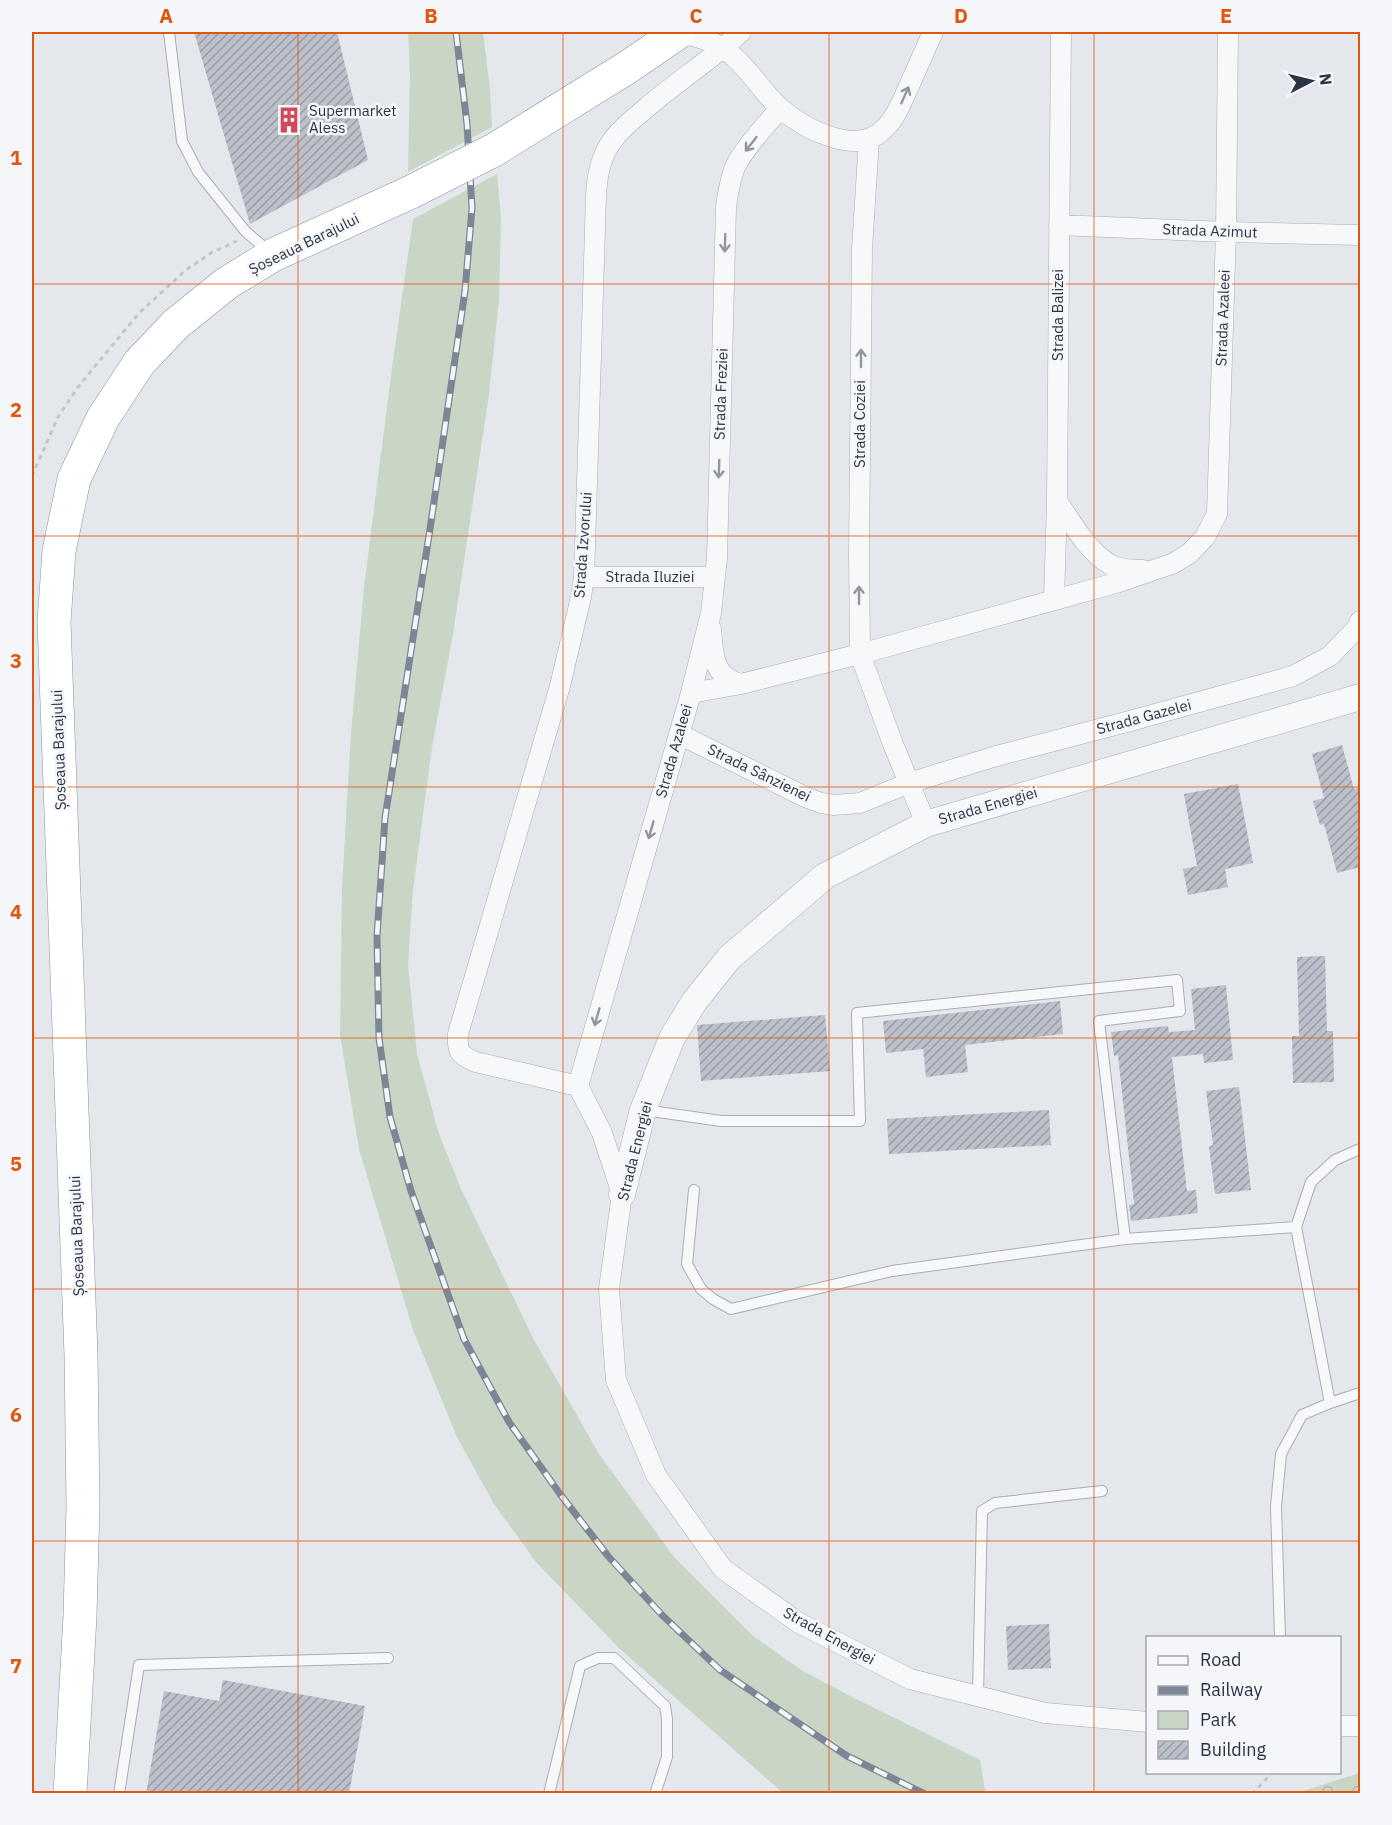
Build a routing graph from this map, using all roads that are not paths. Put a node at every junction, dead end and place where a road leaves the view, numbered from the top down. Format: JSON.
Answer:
{"nodes":[{"id":1,"x":169,"y":32,"type":"edge"},
{"id":2,"x":678,"y":32,"type":"edge"},
{"id":3,"x":741,"y":32,"type":"edge"},
{"id":4,"x":933,"y":32,"type":"edge"},
{"id":5,"x":1061,"y":32,"type":"edge"},
{"id":6,"x":1228,"y":32,"type":"edge"},
{"id":7,"x":723,"y":49,"type":"junction"},
{"id":8,"x":780,"y":108,"type":"junction"},
{"id":9,"x":869,"y":139,"type":"junction"},
{"id":10,"x":1059,"y":225,"type":"junction"},
{"id":11,"x":1226,"y":232,"type":"junction"},
{"id":12,"x":1360,"y":235,"type":"edge"},
{"id":13,"x":273,"y":255,"type":"junction"},
{"id":14,"x":1057,"y":501,"type":"junction"},
{"id":15,"x":1151,"y":570,"type":"junction"},
{"id":16,"x":584,"y":577,"type":"junction"},
{"id":17,"x":715,"y":577,"type":"junction"},
{"id":18,"x":1054,"y":599,"type":"junction"},
{"id":19,"x":711,"y":613,"type":"junction"},
{"id":20,"x":1360,"y":621,"type":"edge"},
{"id":21,"x":860,"y":654,"type":"junction"},
{"id":22,"x":741,"y":684,"type":"junction"},
{"id":23,"x":691,"y":693,"type":"junction"},
{"id":24,"x":1360,"y":697,"type":"edge"},
{"id":25,"x":679,"y":734,"type":"junction"},
{"id":26,"x":909,"y":783,"type":"junction"},
{"id":27,"x":926,"y":824,"type":"junction"},
{"id":28,"x":578,"y":1086,"type":"junction"},
{"id":29,"x":644,"y":1110,"type":"junction"},
{"id":30,"x":1360,"y":1149,"type":"edge"},
{"id":31,"x":694,"y":1190,"type":"dead end"},
{"id":32,"x":622,"y":1194,"type":"junction"},
{"id":33,"x":1296,"y":1227,"type":"junction"},
{"id":34,"x":1125,"y":1239,"type":"junction"},
{"id":35,"x":1360,"y":1393,"type":"edge"},
{"id":36,"x":1330,"y":1403,"type":"junction"},
{"id":37,"x":1102,"y":1491,"type":"dead end"},
{"id":38,"x":1280,"y":1636,"type":"edge"},
{"id":39,"x":388,"y":1658,"type":"dead end"},
{"id":40,"x":978,"y":1696,"type":"junction"},
{"id":41,"x":1146,"y":1722,"type":"edge"},
{"id":42,"x":1341,"y":1726,"type":"edge"},
{"id":43,"x":1360,"y":1726,"type":"edge"},
{"id":44,"x":70,"y":1794,"type":"edge"},
{"id":45,"x":119,"y":1794,"type":"edge"},
{"id":46,"x":549,"y":1794,"type":"edge"},
{"id":47,"x":655,"y":1794,"type":"edge"}],
"edges":[{"from":1,"to":13,"type":"lane"},
{"from":2,"to":7,"type":"street"},
{"from":2,"to":13,"type":"highway","name":"Șoseaua Barajului","bridge":true},
{"from":3,"to":7,"type":"street","name":"Strada Izvorului"},
{"from":9,"to":4,"type":"street","one_way":true},
{"from":5,"to":10,"type":"street","name":"Strada Balizei"},
{"from":6,"to":11,"type":"street","name":"Strada Azaleei"},
{"from":7,"to":8,"type":"street"},
{"from":7,"to":16,"type":"street","name":"Strada Izvorului"},
{"from":8,"to":9,"type":"street"},
{"from":8,"to":17,"type":"street","name":"Strada Freziei","one_way":true},
{"from":21,"to":9,"type":"street","name":"Strada Coziei","one_way":true},
{"from":10,"to":11,"type":"street","name":"Strada Azimut"},
{"from":10,"to":14,"type":"street","name":"Strada Balizei"},
{"from":11,"to":12,"type":"street","name":"Strada Azimut"},
{"from":11,"to":15,"type":"street","name":"Strada Azaleei"},
{"from":13,"to":44,"type":"highway","name":"Șoseaua Barajului"},
{"from":14,"to":15,"type":"street","name":"Strada Azaleei"},
{"from":14,"to":18,"type":"street","name":"Strada Balizei"},
{"from":15,"to":18,"type":"street","name":"Strada Azaleei"},
{"from":16,"to":17,"type":"street","name":"Strada Iluziei"},
{"from":16,"to":28,"type":"street","name":"Strada Izvorului"},
{"from":17,"to":19,"type":"street","name":"Strada Freziei"},
{"from":18,"to":21,"type":"street","name":"Strada Azaleei"},
{"from":19,"to":22,"type":"street"},
{"from":19,"to":23,"type":"street","name":"Strada Freziei"},
{"from":20,"to":26,"type":"street","name":"Strada Gazelei"},
{"from":21,"to":22,"type":"street","name":"Strada Azaleei"},
{"from":21,"to":26,"type":"street","name":"Strada Coziei"},
{"from":22,"to":23,"type":"street","name":"Strada Azaleei"},
{"from":23,"to":25,"type":"street","name":"Strada Azaleei"},
{"from":24,"to":27,"type":"street","name":"Strada Energiei"},
{"from":25,"to":26,"type":"street","name":"Strada Sânzienei"},
{"from":25,"to":28,"type":"street","name":"Strada Azaleei","one_way":true},
{"from":26,"to":27,"type":"street","name":"Strada Coziei"},
{"from":27,"to":29,"type":"street","name":"Strada Energiei"},
{"from":28,"to":32,"type":"street"},
{"from":29,"to":32,"type":"street","name":"Strada Energiei"},
{"from":29,"to":34,"type":"lane"},
{"from":30,"to":33,"type":"lane"},
{"from":31,"to":34,"type":"lane"},
{"from":32,"to":40,"type":"street","name":"Strada Energiei"},
{"from":33,"to":34,"type":"lane"},
{"from":33,"to":36,"type":"lane"},
{"from":35,"to":36,"type":"lane"},
{"from":36,"to":38,"type":"lane"},
{"from":37,"to":40,"type":"lane"},
{"from":39,"to":45,"type":"lane"},
{"from":40,"to":41,"type":"street","name":"Strada Energiei"},
{"from":42,"to":43,"type":"street"},
{"from":46,"to":47,"type":"lane"}]}
